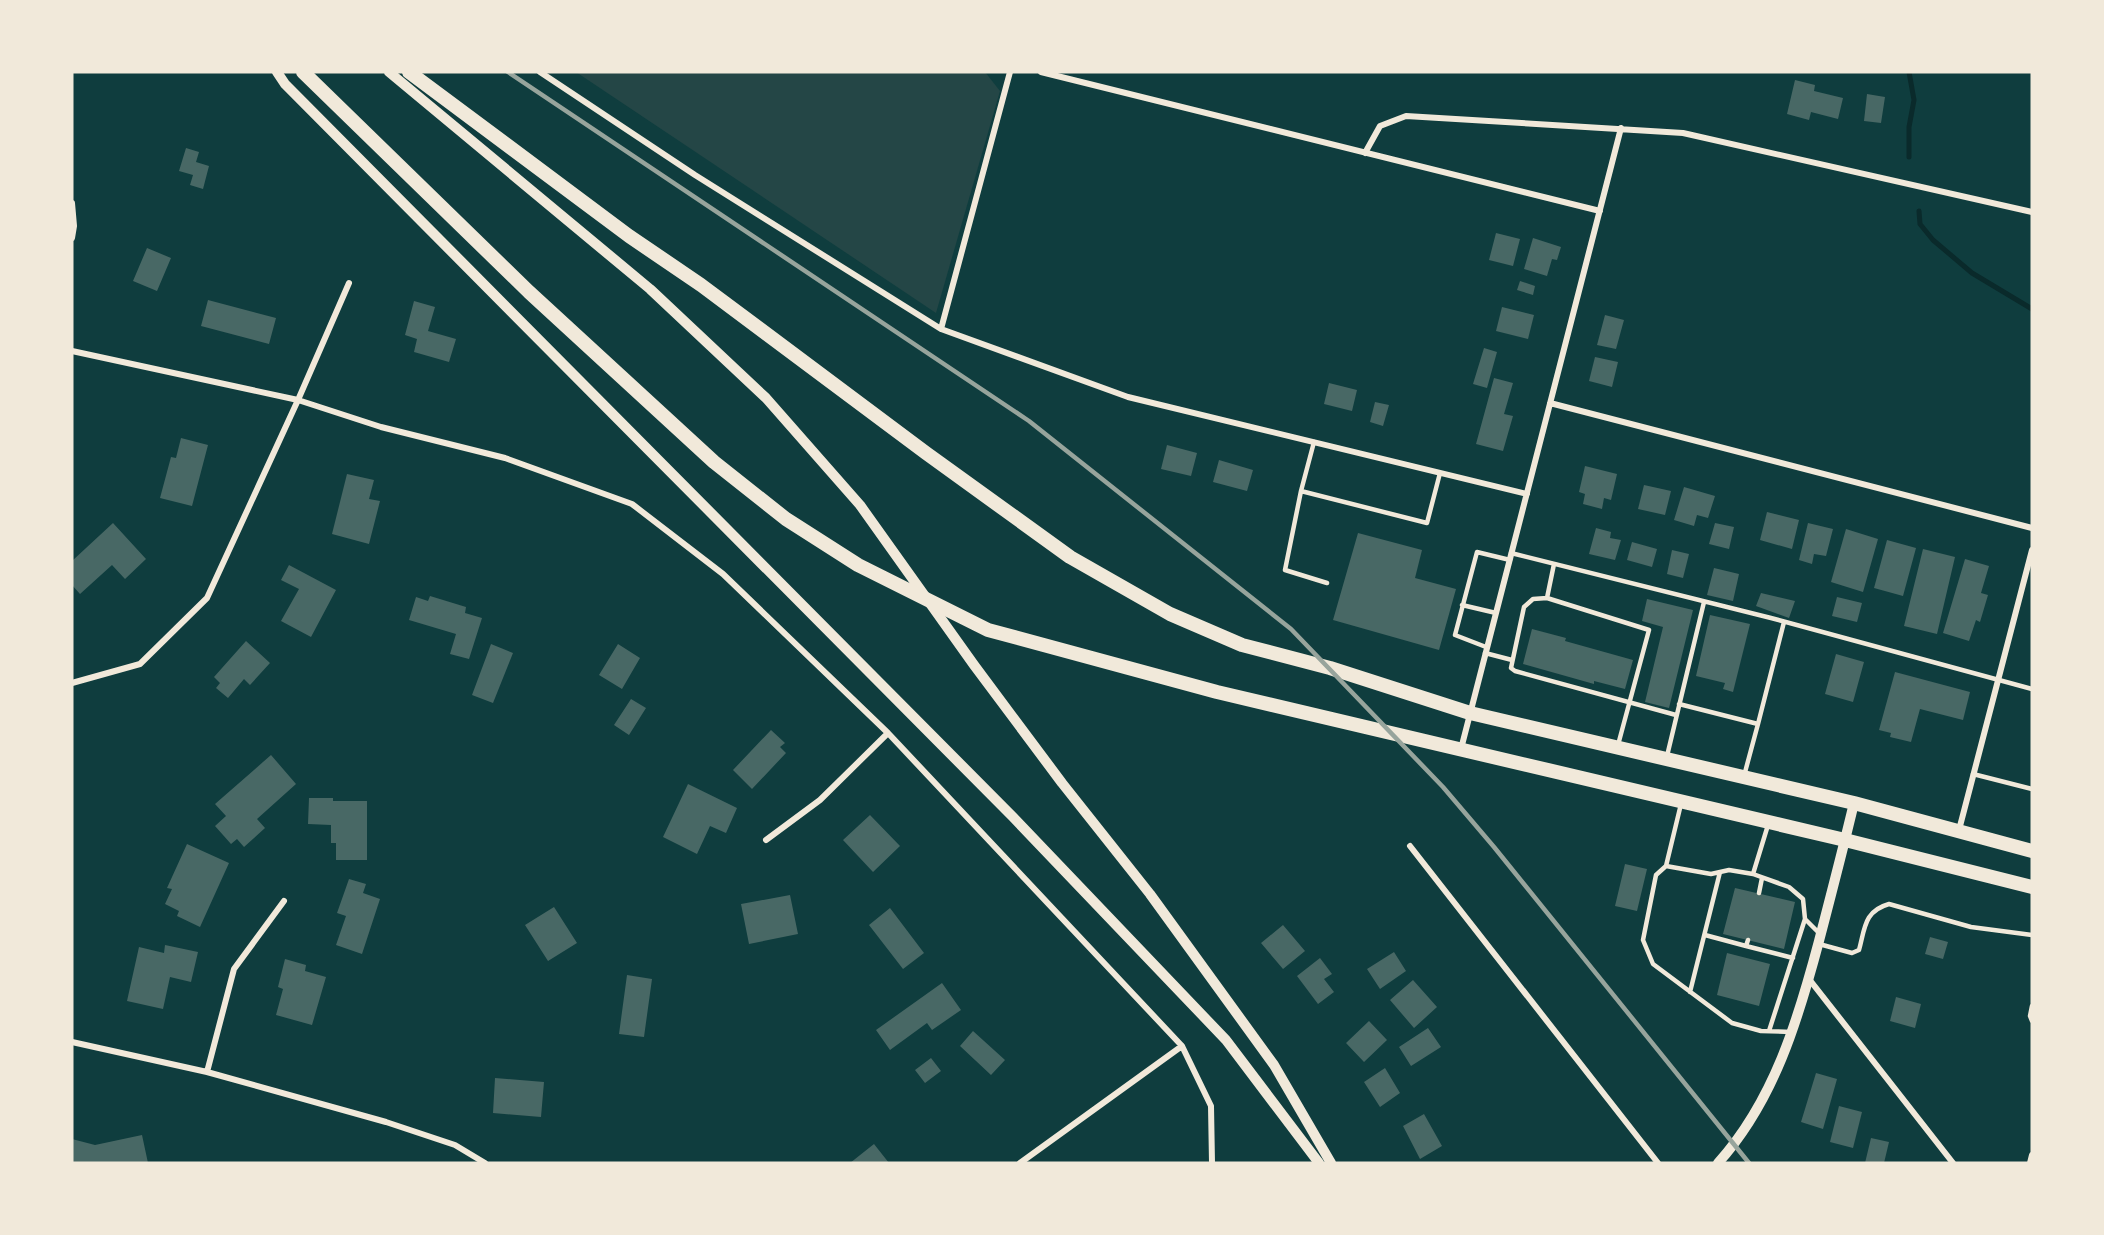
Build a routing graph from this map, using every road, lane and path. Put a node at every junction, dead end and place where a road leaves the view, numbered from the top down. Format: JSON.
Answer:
{"nodes":[{"id":1,"x":277,"y":72,"type":"edge"},
{"id":2,"x":303,"y":72,"type":"edge"},
{"id":3,"x":389,"y":72,"type":"edge"},
{"id":4,"x":409,"y":72,"type":"edge"},
{"id":5,"x":540,"y":72,"type":"edge"},
{"id":6,"x":1010,"y":72,"type":"edge"},
{"id":7,"x":1041,"y":72,"type":"edge"},
{"id":8,"x":1621,"y":128,"type":"junction"},
{"id":9,"x":1365,"y":153,"type":"junction"},
{"id":10,"x":72,"y":202,"type":"edge"},
{"id":11,"x":1600,"y":211,"type":"junction"},
{"id":12,"x":2032,"y":212,"type":"edge"},
{"id":13,"x":72,"y":238,"type":"edge"},
{"id":14,"x":349,"y":284,"type":"dead end"},
{"id":15,"x":941,"y":329,"type":"junction"},
{"id":16,"x":72,"y":351,"type":"edge"},
{"id":17,"x":298,"y":400,"type":"junction"},
{"id":18,"x":1550,"y":403,"type":"junction"},
{"id":19,"x":1314,"y":442,"type":"junction"},
{"id":20,"x":1440,"y":473,"type":"junction"},
{"id":21,"x":1302,"y":490,"type":"junction"},
{"id":22,"x":1527,"y":494,"type":"junction"},
{"id":23,"x":2032,"y":528,"type":"edge"},
{"id":24,"x":2032,"y":550,"type":"edge"},
{"id":25,"x":1510,"y":556,"type":"junction"},
{"id":26,"x":1554,"y":564,"type":"junction"},
{"id":27,"x":1327,"y":583,"type":"dead end"},
{"id":28,"x":1547,"y":598,"type":"junction"},
{"id":29,"x":1704,"y":602,"type":"junction"},
{"id":30,"x":1462,"y":605,"type":"junction"},
{"id":31,"x":1496,"y":613,"type":"junction"},
{"id":32,"x":1784,"y":622,"type":"junction"},
{"id":33,"x":1486,"y":650,"type":"junction"},
{"id":34,"x":1512,"y":660,"type":"junction"},
{"id":35,"x":1998,"y":679,"type":"junction"},
{"id":36,"x":72,"y":683,"type":"edge"},
{"id":37,"x":2032,"y":689,"type":"edge"},
{"id":38,"x":1629,"y":703,"type":"junction"},
{"id":39,"x":1679,"y":704,"type":"junction"},
{"id":40,"x":1470,"y":713,"type":"junction"},
{"id":41,"x":1676,"y":715,"type":"junction"},
{"id":42,"x":1758,"y":724,"type":"junction"},
{"id":43,"x":888,"y":733,"type":"junction"},
{"id":44,"x":1617,"y":747,"type":"junction"},
{"id":45,"x":1461,"y":750,"type":"junction"},
{"id":46,"x":1666,"y":759,"type":"junction"},
{"id":47,"x":1973,"y":774,"type":"junction"},
{"id":48,"x":1744,"y":777,"type":"junction"},
{"id":49,"x":2032,"y":789,"type":"edge"},
{"id":50,"x":1682,"y":802,"type":"junction"},
{"id":51,"x":1854,"y":803,"type":"junction"},
{"id":52,"x":1769,"y":823,"type":"junction"},
{"id":53,"x":1959,"y":830,"type":"junction"},
{"id":54,"x":766,"y":840,"type":"dead end"},
{"id":55,"x":1845,"y":840,"type":"junction"},
{"id":56,"x":1410,"y":846,"type":"dead end"},
{"id":57,"x":2032,"y":850,"type":"edge"},
{"id":58,"x":1666,"y":866,"type":"junction"},
{"id":59,"x":1720,"y":872,"type":"junction"},
{"id":60,"x":1753,"y":874,"type":"junction"},
{"id":61,"x":1762,"y":878,"type":"junction"},
{"id":62,"x":2032,"y":887,"type":"edge"},
{"id":63,"x":1759,"y":893,"type":"dead end"},
{"id":64,"x":284,"y":901,"type":"dead end"},
{"id":65,"x":1805,"y":919,"type":"junction"},
{"id":66,"x":1704,"y":935,"type":"junction"},
{"id":67,"x":2032,"y":935,"type":"edge"},
{"id":68,"x":1819,"y":939,"type":"junction"},
{"id":69,"x":1748,"y":940,"type":"dead end"},
{"id":70,"x":1746,"y":946,"type":"junction"},
{"id":71,"x":1792,"y":958,"type":"junction"},
{"id":72,"x":1809,"y":979,"type":"junction"},
{"id":73,"x":1690,"y":992,"type":"junction"},
{"id":74,"x":2032,"y":1006,"type":"edge"},
{"id":75,"x":2032,"y":1021,"type":"edge"},
{"id":76,"x":1769,"y":1031,"type":"junction"},
{"id":77,"x":1792,"y":1032,"type":"junction"},
{"id":78,"x":72,"y":1042,"type":"edge"},
{"id":79,"x":1182,"y":1046,"type":"junction"},
{"id":80,"x":207,"y":1072,"type":"junction"},
{"id":81,"x":2032,"y":1155,"type":"edge"},
{"id":82,"x":485,"y":1163,"type":"edge"},
{"id":83,"x":1020,"y":1163,"type":"edge"},
{"id":84,"x":1212,"y":1163,"type":"edge"},
{"id":85,"x":1319,"y":1163,"type":"edge"},
{"id":86,"x":1331,"y":1163,"type":"edge"},
{"id":87,"x":1658,"y":1163,"type":"edge"},
{"id":88,"x":1718,"y":1163,"type":"edge"},
{"id":89,"x":1953,"y":1163,"type":"edge"},
{"id":90,"x":2030,"y":1163,"type":"edge"}],
"edges":[{"from":1,"to":85,"type":"street"},
{"from":2,"to":45,"type":"main road"},
{"from":3,"to":86,"type":"street"},
{"from":4,"to":40,"type":"main road"},
{"from":5,"to":15,"type":"street"},
{"from":6,"to":15,"type":"street"},
{"from":7,"to":9,"type":"street"},
{"from":8,"to":9,"type":"street"},
{"from":8,"to":11,"type":"street"},
{"from":8,"to":12,"type":"street"},
{"from":9,"to":11,"type":"street"},
{"from":10,"to":13,"type":"street"},
{"from":11,"to":18,"type":"street"},
{"from":14,"to":17,"type":"street"},
{"from":15,"to":19,"type":"street"},
{"from":16,"to":17,"type":"street"},
{"from":17,"to":36,"type":"street"},
{"from":17,"to":43,"type":"street"},
{"from":18,"to":22,"type":"street"},
{"from":18,"to":23,"type":"street"},
{"from":19,"to":20,"type":"street"},
{"from":19,"to":21,"type":"lane"},
{"from":20,"to":21,"type":"lane"},
{"from":20,"to":22,"type":"street"},
{"from":21,"to":27,"type":"lane"},
{"from":22,"to":25,"type":"street"},
{"from":24,"to":35,"type":"street"},
{"from":25,"to":26,"type":"lane"},
{"from":25,"to":30,"type":"lane"},
{"from":25,"to":31,"type":"street"},
{"from":26,"to":28,"type":"lane"},
{"from":26,"to":29,"type":"lane"},
{"from":28,"to":34,"type":"lane"},
{"from":28,"to":38,"type":"lane"},
{"from":29,"to":32,"type":"lane"},
{"from":29,"to":39,"type":"lane"},
{"from":30,"to":31,"type":"lane"},
{"from":30,"to":33,"type":"lane"},
{"from":31,"to":33,"type":"street"},
{"from":32,"to":35,"type":"lane"},
{"from":32,"to":42,"type":"lane"},
{"from":33,"to":34,"type":"lane"},
{"from":33,"to":40,"type":"street"},
{"from":34,"to":38,"type":"lane"},
{"from":35,"to":37,"type":"lane"},
{"from":35,"to":47,"type":"street"},
{"from":38,"to":41,"type":"lane"},
{"from":38,"to":44,"type":"lane"},
{"from":39,"to":41,"type":"lane"},
{"from":39,"to":42,"type":"lane"},
{"from":40,"to":44,"type":"main road"},
{"from":40,"to":45,"type":"street"},
{"from":41,"to":46,"type":"lane"},
{"from":42,"to":48,"type":"lane"},
{"from":43,"to":54,"type":"street"},
{"from":43,"to":79,"type":"street"},
{"from":44,"to":46,"type":"main road"},
{"from":45,"to":50,"type":"main road"},
{"from":46,"to":48,"type":"main road"},
{"from":47,"to":49,"type":"lane"},
{"from":47,"to":53,"type":"street"},
{"from":48,"to":51,"type":"main road"},
{"from":50,"to":52,"type":"main road"},
{"from":50,"to":58,"type":"lane"},
{"from":51,"to":53,"type":"main road"},
{"from":51,"to":55,"type":"street"},
{"from":52,"to":55,"type":"main road"},
{"from":52,"to":60,"type":"lane"},
{"from":53,"to":57,"type":"main road"},
{"from":55,"to":62,"type":"main road"},
{"from":55,"to":68,"type":"street"},
{"from":56,"to":87,"type":"street"},
{"from":58,"to":59,"type":"lane"},
{"from":58,"to":73,"type":"lane"},
{"from":59,"to":60,"type":"lane"},
{"from":59,"to":66,"type":"lane"},
{"from":60,"to":61,"type":"lane"},
{"from":61,"to":63,"type":"lane"},
{"from":61,"to":65,"type":"lane"},
{"from":64,"to":80,"type":"street"},
{"from":65,"to":68,"type":"lane"},
{"from":65,"to":71,"type":"lane"},
{"from":66,"to":70,"type":"lane"},
{"from":66,"to":73,"type":"lane"},
{"from":67,"to":68,"type":"lane"},
{"from":68,"to":72,"type":"street"},
{"from":69,"to":70,"type":"lane"},
{"from":70,"to":71,"type":"lane"},
{"from":71,"to":76,"type":"lane"},
{"from":72,"to":77,"type":"street"},
{"from":72,"to":89,"type":"street"},
{"from":73,"to":76,"type":"lane"},
{"from":74,"to":75,"type":"lane"},
{"from":76,"to":77,"type":"lane"},
{"from":77,"to":88,"type":"street"},
{"from":78,"to":80,"type":"street"},
{"from":79,"to":83,"type":"street"},
{"from":79,"to":84,"type":"street"},
{"from":80,"to":82,"type":"street"},
{"from":81,"to":90,"type":"street"}]}
